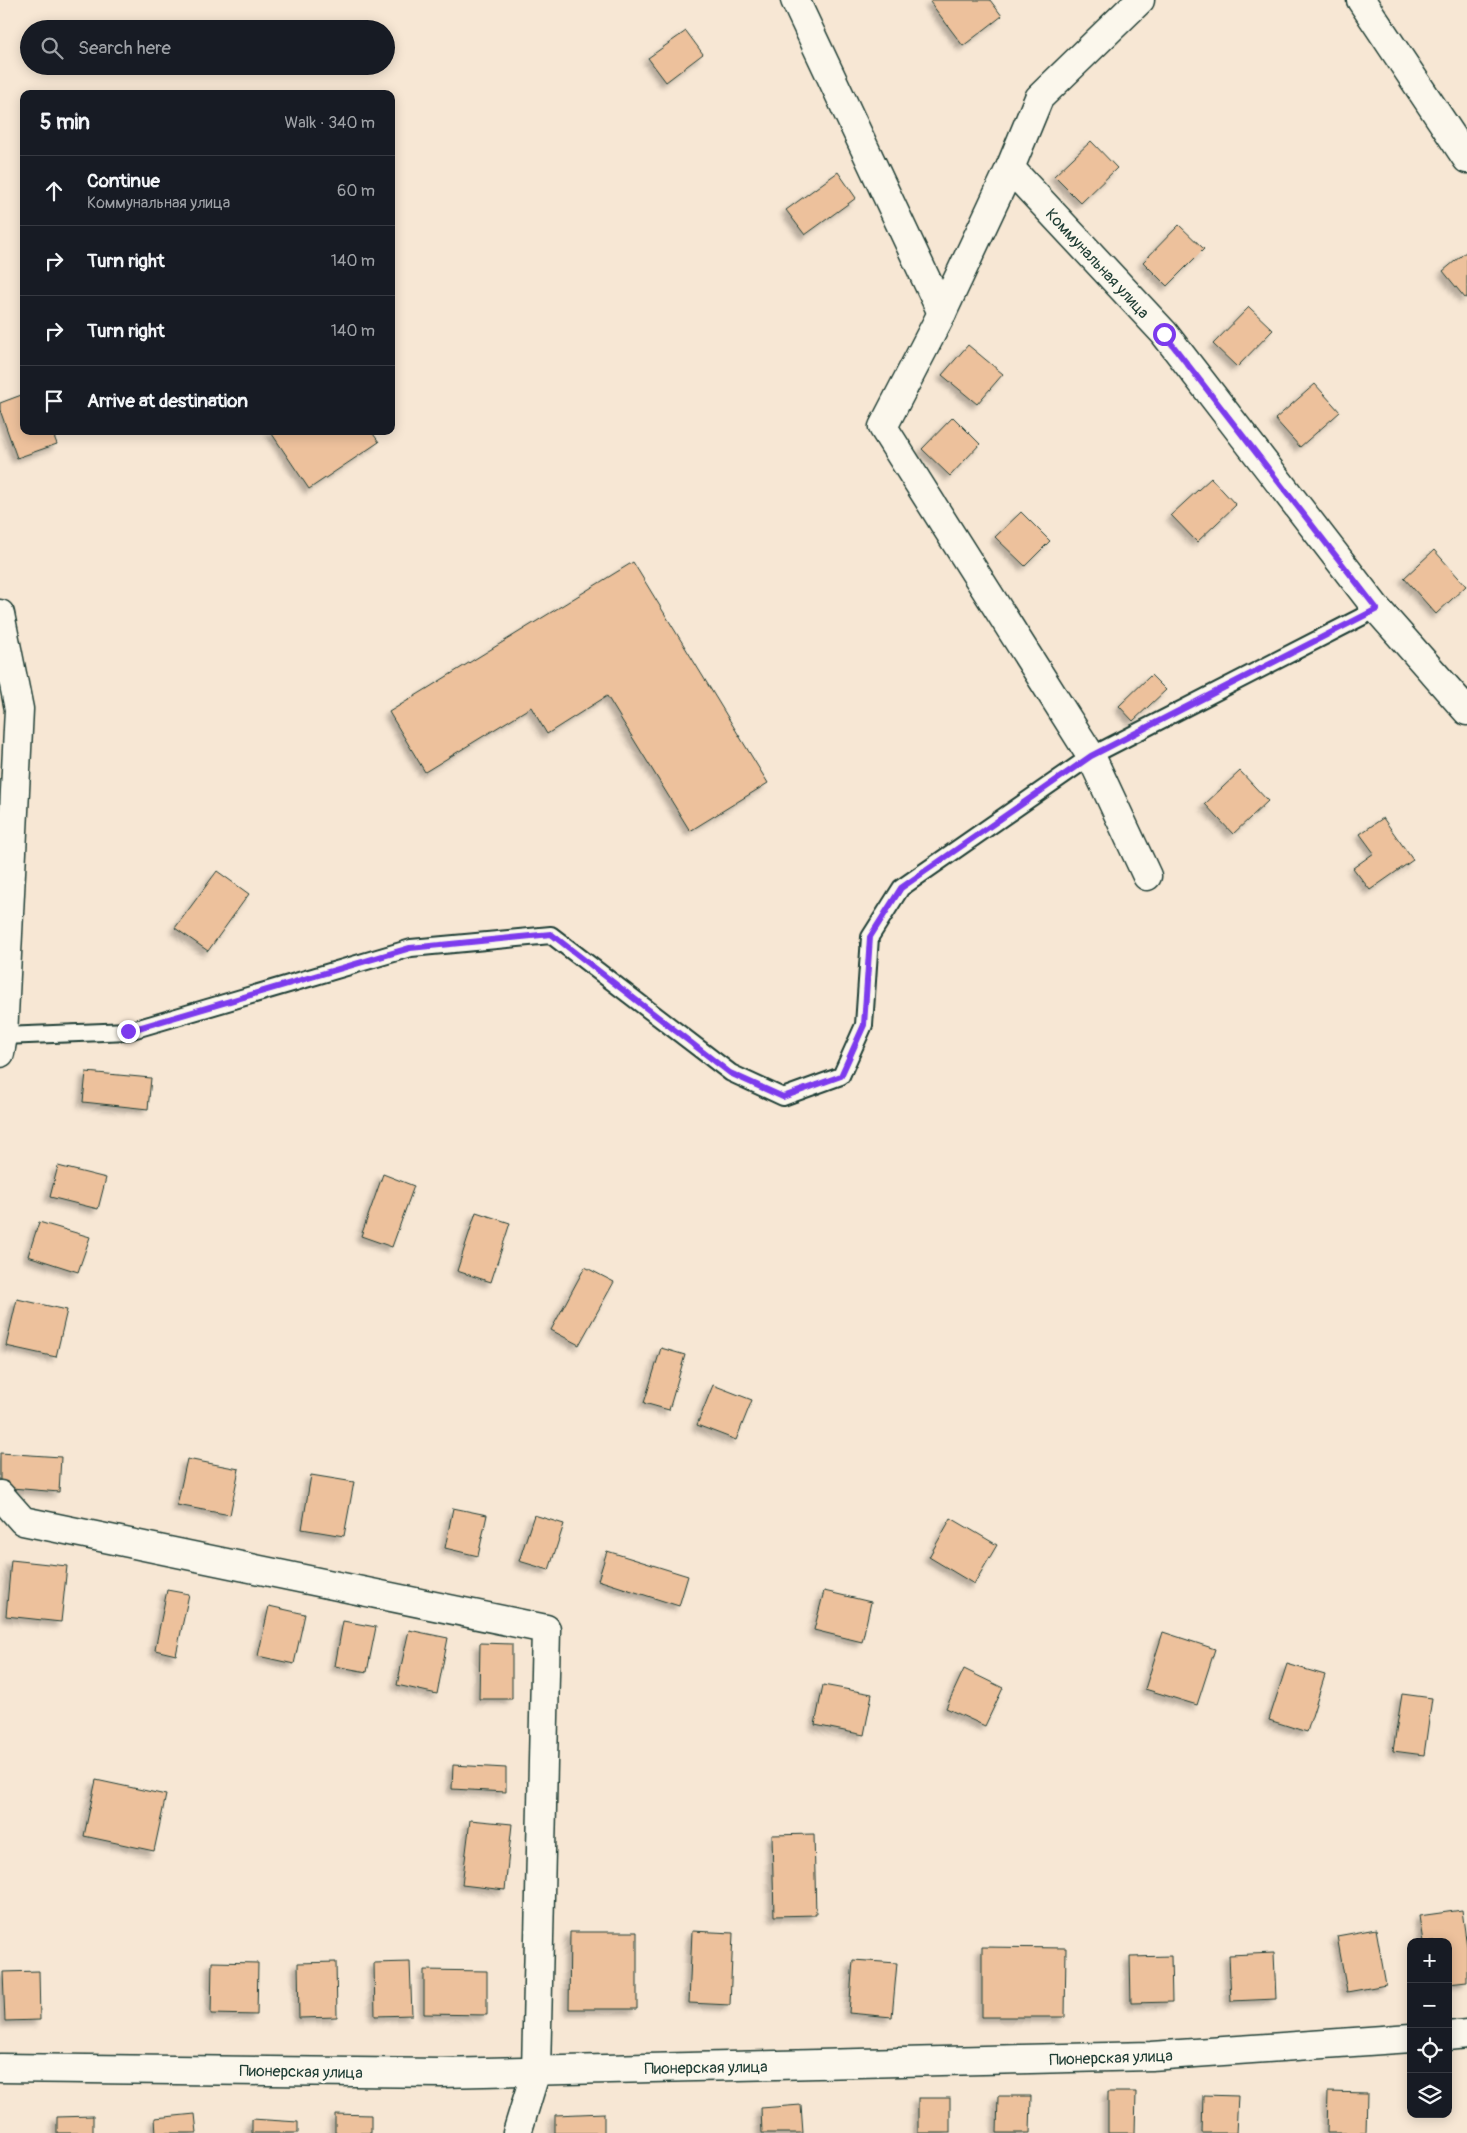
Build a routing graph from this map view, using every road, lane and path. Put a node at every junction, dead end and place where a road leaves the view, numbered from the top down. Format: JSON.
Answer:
{"nodes":[{"id":1,"x":795,"y":0,"type":"edge"},
{"id":2,"x":1140,"y":0,"type":"edge"},
{"id":3,"x":1361,"y":0,"type":"edge"},
{"id":4,"x":1467,"y":159,"type":"edge"},
{"id":5,"x":1010,"y":168,"type":"junction"},
{"id":6,"x":942,"y":313,"type":"junction"},
{"id":7,"x":1377,"y":609,"type":"junction"},
{"id":8,"x":0,"y":614,"type":"edge"},
{"id":9,"x":1467,"y":711,"type":"edge"},
{"id":10,"x":1091,"y":756,"type":"junction"},
{"id":11,"x":1146,"y":876,"type":"dead end"},
{"id":12,"x":1,"y":1045,"type":"edge"},
{"id":13,"x":0,"y":1496,"type":"edge"},
{"id":14,"x":1467,"y":2034,"type":"edge"},
{"id":15,"x":1452,"y":2036,"type":"edge"},
{"id":16,"x":1407,"y":2038,"type":"edge"},
{"id":17,"x":0,"y":2068,"type":"edge"},
{"id":18,"x":536,"y":2071,"type":"junction"},
{"id":19,"x":518,"y":2133,"type":"edge"}],
"edges":[{"from":1,"to":6,"type":"street"},
{"from":2,"to":5,"type":"street"},
{"from":3,"to":4,"type":"street"},
{"from":5,"to":6,"type":"street"},
{"from":5,"to":7,"type":"street","name":"Коммунальная улица"},
{"from":6,"to":10,"type":"street"},
{"from":7,"to":9,"type":"street","name":"Коммунальная улица"},
{"from":7,"to":10,"type":"lane"},
{"from":8,"to":12,"type":"street"},
{"from":10,"to":11,"type":"street"},
{"from":10,"to":12,"type":"lane"},
{"from":13,"to":18,"type":"street"},
{"from":14,"to":15,"type":"street"},
{"from":16,"to":18,"type":"street","name":"Пионерская улица"},
{"from":17,"to":18,"type":"street","name":"Пионерская улица"},
{"from":18,"to":19,"type":"street"}]}
